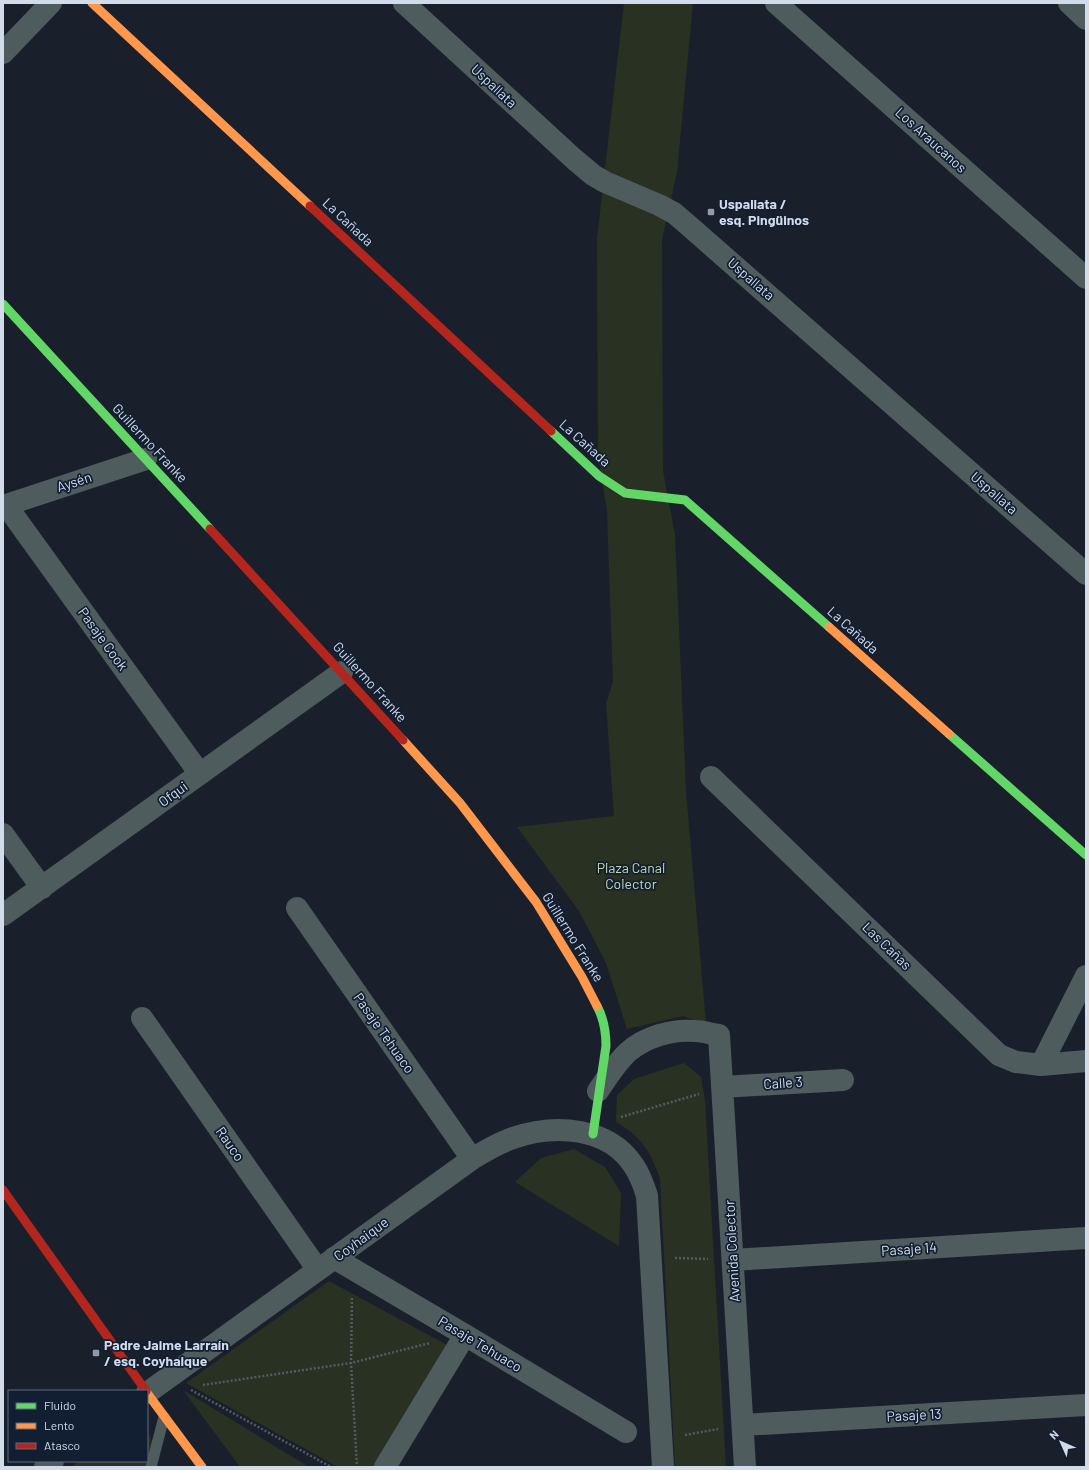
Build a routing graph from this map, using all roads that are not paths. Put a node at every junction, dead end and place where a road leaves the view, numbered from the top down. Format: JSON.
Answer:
{"nodes":[{"id":1,"x":51,"y":3,"type":"edge"},
{"id":2,"x":92,"y":3,"type":"edge"},
{"id":3,"x":404,"y":3,"type":"edge"},
{"id":4,"x":776,"y":3,"type":"edge"},
{"id":5,"x":1069,"y":3,"type":"edge"},
{"id":6,"x":1086,"y":18,"type":"edge"},
{"id":7,"x":3,"y":53,"type":"edge"},
{"id":8,"x":1086,"y":278,"type":"edge"},
{"id":9,"x":3,"y":304,"type":"edge"},
{"id":10,"x":146,"y":459,"type":"junction"},
{"id":11,"x":4,"y":505,"type":"edge"},
{"id":12,"x":1086,"y":574,"type":"edge"},
{"id":13,"x":342,"y":672,"type":"junction"},
{"id":14,"x":200,"y":774,"type":"junction"},
{"id":15,"x":711,"y":777,"type":"dead end"},
{"id":16,"x":3,"y":834,"type":"edge"},
{"id":17,"x":1086,"y":856,"type":"edge"},
{"id":18,"x":42,"y":888,"type":"junction"},
{"id":19,"x":297,"y":908,"type":"dead end"},
{"id":20,"x":3,"y":915,"type":"edge"},
{"id":21,"x":1086,"y":976,"type":"edge"},
{"id":22,"x":142,"y":1018,"type":"dead end"},
{"id":23,"x":1086,"y":1061,"type":"edge"},
{"id":24,"x":1041,"y":1065,"type":"junction"},
{"id":25,"x":843,"y":1080,"type":"dead end"},
{"id":26,"x":722,"y":1087,"type":"junction"},
{"id":27,"x":598,"y":1091,"type":"junction"},
{"id":28,"x":593,"y":1129,"type":"junction"},
{"id":29,"x":472,"y":1159,"type":"junction"},
{"id":30,"x":3,"y":1190,"type":"edge"},
{"id":31,"x":1086,"y":1238,"type":"edge"},
{"id":32,"x":733,"y":1260,"type":"junction"},
{"id":33,"x":335,"y":1266,"type":"junction"},
{"id":34,"x":465,"y":1335,"type":"junction"},
{"id":35,"x":145,"y":1390,"type":"edge"},
{"id":36,"x":148,"y":1391,"type":"edge"},
{"id":37,"x":148,"y":1393,"type":"edge"},
{"id":38,"x":1086,"y":1405,"type":"edge"},
{"id":39,"x":164,"y":1416,"type":"junction"},
{"id":40,"x":743,"y":1425,"type":"junction"},
{"id":41,"x":626,"y":1432,"type":"dead end"},
{"id":42,"x":151,"y":1467,"type":"edge"},
{"id":43,"x":202,"y":1467,"type":"edge"},
{"id":44,"x":385,"y":1467,"type":"edge"},
{"id":45,"x":663,"y":1467,"type":"edge"},
{"id":46,"x":745,"y":1467,"type":"edge"}],
"edges":[{"from":1,"to":7,"type":"street"},
{"from":2,"to":17,"type":"street","name":"La Cañada"},
{"from":3,"to":12,"type":"street","name":"Uspallata"},
{"from":4,"to":8,"type":"street","name":"Los Araucanos"},
{"from":5,"to":6,"type":"street"},
{"from":9,"to":10,"type":"street","name":"Guillermo Franke"},
{"from":10,"to":11,"type":"street","name":"Aysén"},
{"from":10,"to":13,"type":"street","name":"Guillermo Franke"},
{"from":11,"to":14,"type":"street","name":"Pasaje Cook"},
{"from":13,"to":14,"type":"street","name":"Ofqui"},
{"from":13,"to":27,"type":"street","name":"Guillermo Franke"},
{"from":14,"to":18,"type":"street","name":"Ofqui"},
{"from":15,"to":24,"type":"street","name":"Las Cañas"},
{"from":16,"to":18,"type":"street"},
{"from":18,"to":20,"type":"street","name":"Ofqui"},
{"from":19,"to":29,"type":"street","name":"Pasaje Tehuaco"},
{"from":21,"to":24,"type":"street"},
{"from":22,"to":33,"type":"street","name":"Rauco"},
{"from":23,"to":24,"type":"street","name":"Las Cañas"},
{"from":25,"to":26,"type":"street","name":"Calle 3"},
{"from":26,"to":27,"type":"street","name":"Avenida Colector"},
{"from":26,"to":32,"type":"street","name":"Avenida Colector"},
{"from":27,"to":28,"type":"street","name":"Guillermo Franke"},
{"from":28,"to":29,"type":"street","name":"Coyhaique"},
{"from":28,"to":45,"type":"street"},
{"from":29,"to":33,"type":"street","name":"Coyhaique"},
{"from":30,"to":35,"type":"street"},
{"from":31,"to":32,"type":"street","name":"Pasaje 14"},
{"from":32,"to":40,"type":"street","name":"Avenida Colector"},
{"from":33,"to":34,"type":"street","name":"Pasaje Tehuaco"},
{"from":33,"to":36,"type":"street","name":"Coyhaique"},
{"from":34,"to":41,"type":"street","name":"Pasaje Tehuaco"},
{"from":34,"to":44,"type":"street"},
{"from":37,"to":39,"type":"street"},
{"from":38,"to":40,"type":"street","name":"Pasaje 13"},
{"from":39,"to":42,"type":"lane"},
{"from":39,"to":43,"type":"street"},
{"from":40,"to":46,"type":"street","name":"Avenida Colector"}]}
